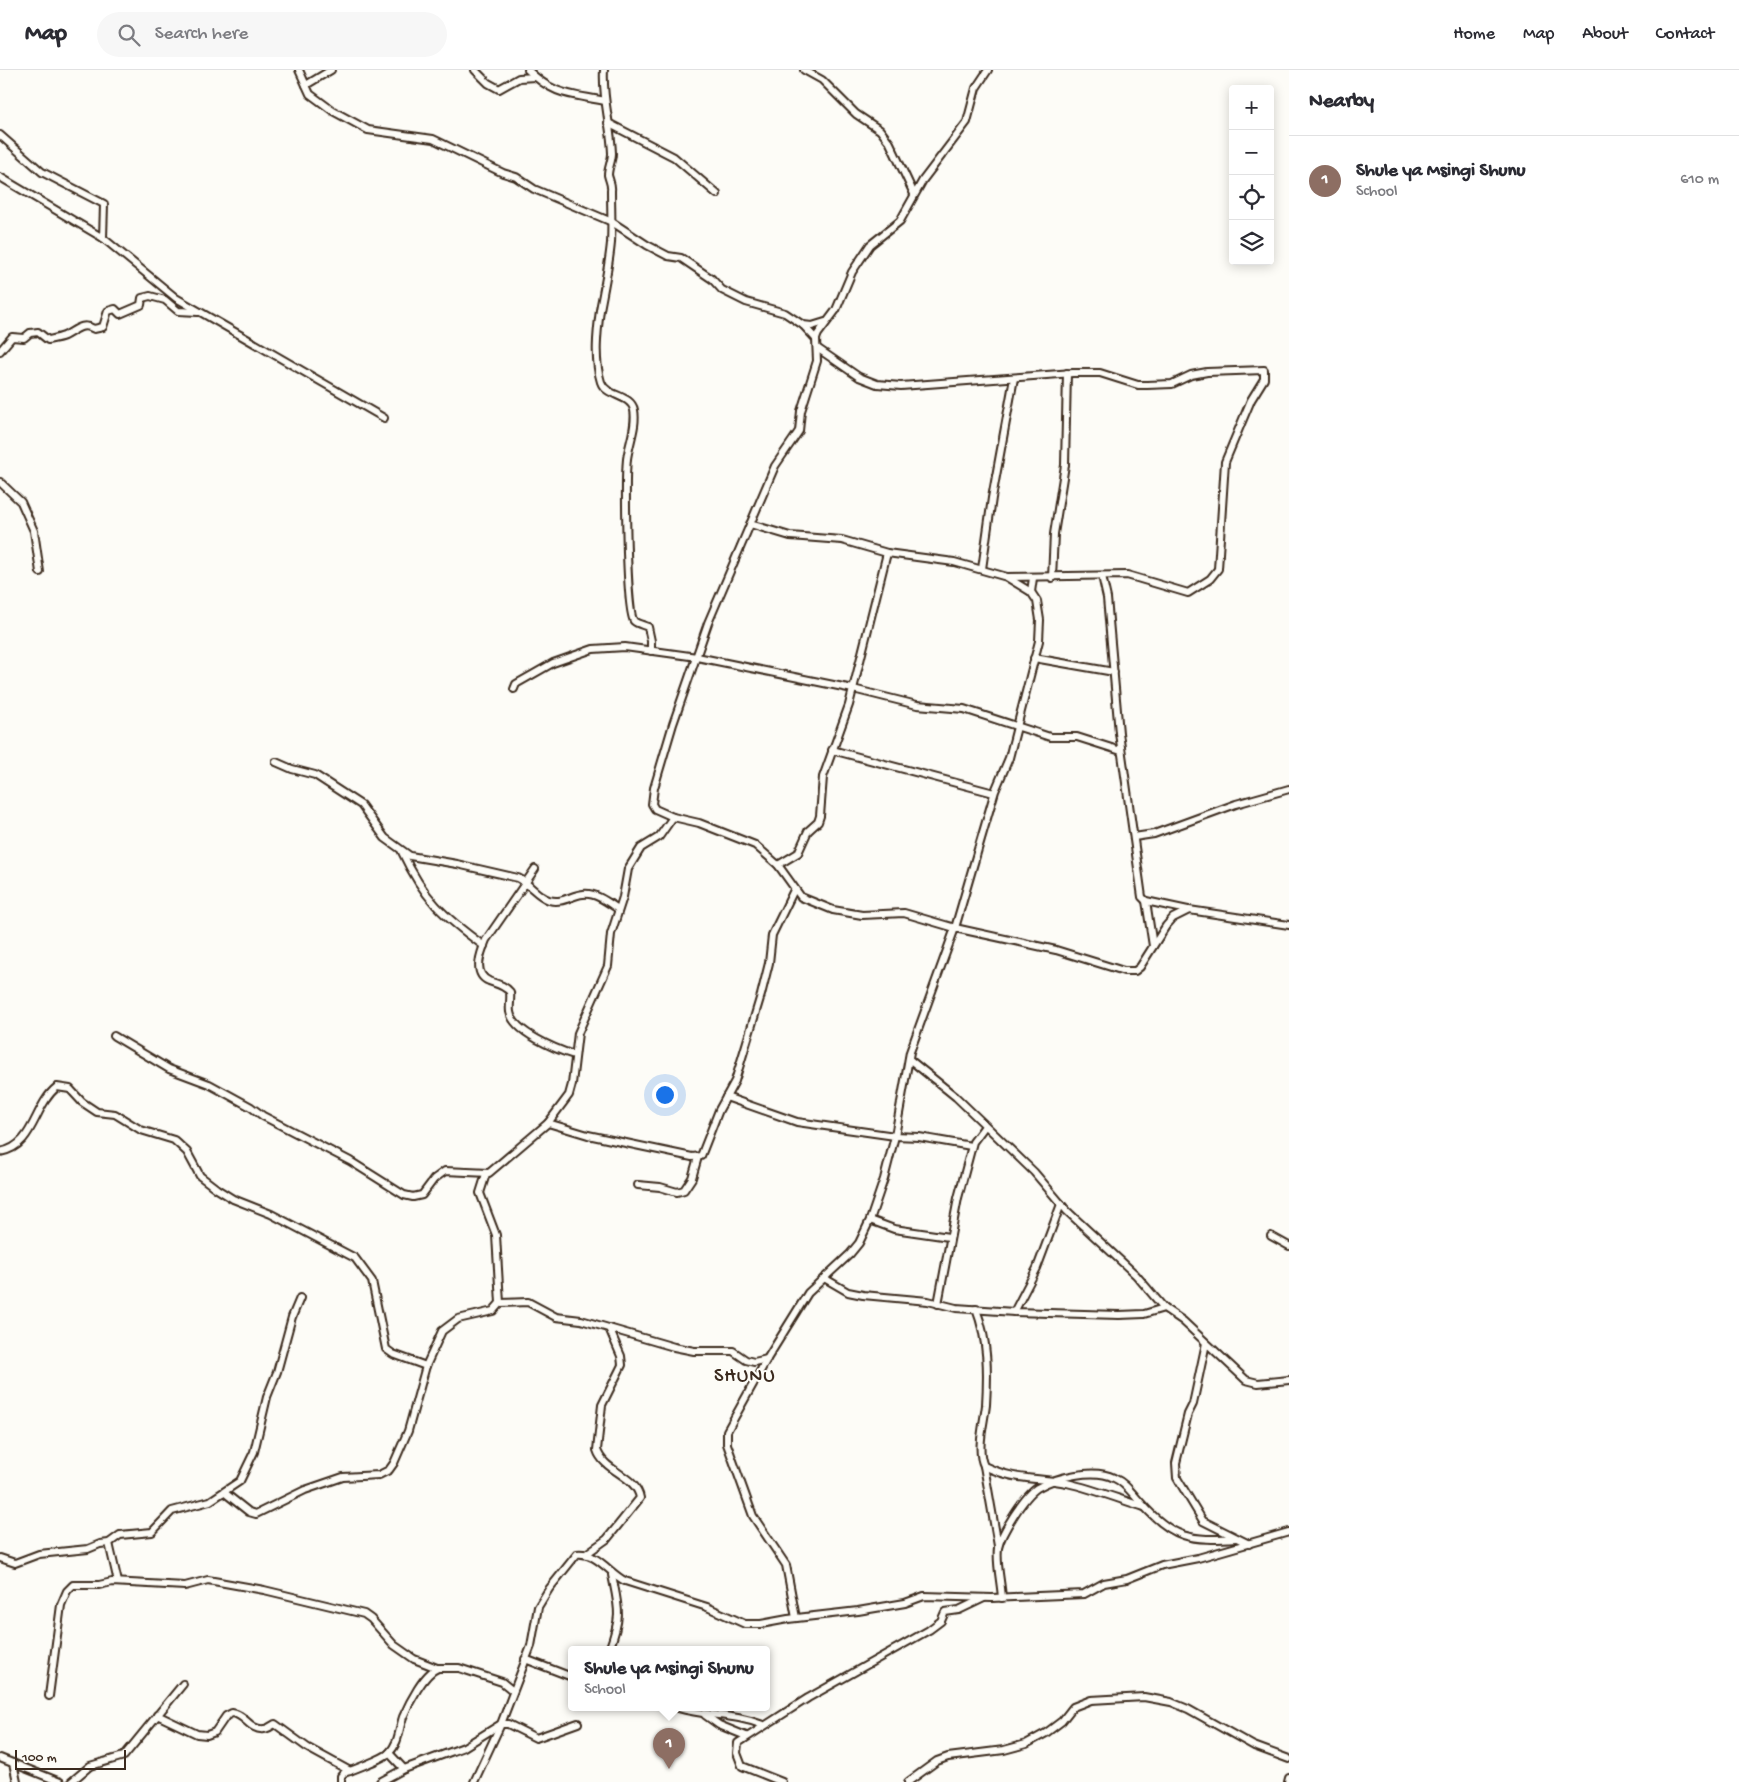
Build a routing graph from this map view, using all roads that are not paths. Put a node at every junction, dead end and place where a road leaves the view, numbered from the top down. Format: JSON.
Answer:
{"nodes":[{"id":1,"x":299,"y":70,"type":"edge"},
{"id":2,"x":331,"y":70,"type":"edge"},
{"id":3,"x":475,"y":70,"type":"edge"},
{"id":4,"x":528,"y":70,"type":"edge"},
{"id":5,"x":604,"y":70,"type":"edge"},
{"id":6,"x":804,"y":70,"type":"edge"},
{"id":7,"x":988,"y":70,"type":"edge"},
{"id":8,"x":535,"y":77,"type":"junction"},
{"id":9,"x":306,"y":85,"type":"junction"},
{"id":10,"x":605,"y":101,"type":"junction"},
{"id":11,"x":608,"y":123,"type":"junction"},
{"id":12,"x":0,"y":135,"type":"edge"},
{"id":13,"x":0,"y":177,"type":"edge"},
{"id":14,"x":718,"y":194,"type":"dead end"},
{"id":15,"x":914,"y":194,"type":"junction"},
{"id":16,"x":612,"y":222,"type":"junction"},
{"id":17,"x":103,"y":238,"type":"junction"},
{"id":18,"x":201,"y":312,"type":"junction"},
{"id":19,"x":826,"y":322,"type":"junction"},
{"id":20,"x":803,"y":325,"type":"junction"},
{"id":21,"x":816,"y":339,"type":"junction"},
{"id":22,"x":817,"y":348,"type":"junction"},
{"id":23,"x":0,"y":351,"type":"edge"},
{"id":24,"x":1067,"y":373,"type":"junction"},
{"id":25,"x":1014,"y":378,"type":"junction"},
{"id":26,"x":384,"y":418,"type":"dead end"},
{"id":27,"x":0,"y":482,"type":"edge"},
{"id":28,"x":750,"y":524,"type":"junction"},
{"id":29,"x":887,"y":553,"type":"junction"},
{"id":30,"x":982,"y":569,"type":"junction"},
{"id":31,"x":40,"y":572,"type":"dead end"},
{"id":32,"x":1102,"y":576,"type":"junction"},
{"id":33,"x":1007,"y":577,"type":"junction"},
{"id":34,"x":1033,"y":578,"type":"junction"},
{"id":35,"x":1052,"y":578,"type":"junction"},
{"id":36,"x":1031,"y":592,"type":"junction"},
{"id":37,"x":651,"y":651,"type":"junction"},
{"id":38,"x":697,"y":657,"type":"junction"},
{"id":39,"x":1034,"y":658,"type":"junction"},
{"id":40,"x":1114,"y":672,"type":"junction"},
{"id":41,"x":514,"y":689,"type":"dead end"},
{"id":42,"x":853,"y":689,"type":"junction"},
{"id":43,"x":1016,"y":727,"type":"junction"},
{"id":44,"x":832,"y":750,"type":"junction"},
{"id":45,"x":1122,"y":750,"type":"junction"},
{"id":46,"x":276,"y":762,"type":"dead end"},
{"id":47,"x":1289,"y":789,"type":"edge"},
{"id":48,"x":994,"y":794,"type":"junction"},
{"id":49,"x":673,"y":817,"type":"junction"},
{"id":50,"x":1134,"y":837,"type":"junction"},
{"id":51,"x":401,"y":851,"type":"junction"},
{"id":52,"x":778,"y":865,"type":"junction"},
{"id":53,"x":535,"y":869,"type":"dead end"},
{"id":54,"x":526,"y":882,"type":"junction"},
{"id":55,"x":794,"y":890,"type":"junction"},
{"id":56,"x":1146,"y":901,"type":"junction"},
{"id":57,"x":618,"y":909,"type":"junction"},
{"id":58,"x":1189,"y":910,"type":"junction"},
{"id":59,"x":1289,"y":925,"type":"edge"},
{"id":60,"x":955,"y":928,"type":"junction"},
{"id":61,"x":484,"y":946,"type":"junction"},
{"id":62,"x":1153,"y":946,"type":"junction"},
{"id":63,"x":114,"y":1036,"type":"dead end"},
{"id":64,"x":574,"y":1056,"type":"junction"},
{"id":65,"x":910,"y":1059,"type":"junction"},
{"id":66,"x":726,"y":1097,"type":"junction"},
{"id":67,"x":548,"y":1123,"type":"junction"},
{"id":68,"x":985,"y":1126,"type":"junction"},
{"id":69,"x":895,"y":1136,"type":"junction"},
{"id":70,"x":972,"y":1146,"type":"junction"},
{"id":71,"x":0,"y":1152,"type":"edge"},
{"id":72,"x":698,"y":1157,"type":"junction"},
{"id":73,"x":486,"y":1174,"type":"junction"},
{"id":74,"x":638,"y":1185,"type":"dead end"},
{"id":75,"x":1061,"y":1204,"type":"junction"},
{"id":76,"x":870,"y":1220,"type":"junction"},
{"id":77,"x":1271,"y":1236,"type":"dead end"},
{"id":78,"x":949,"y":1237,"type":"junction"},
{"id":79,"x":1289,"y":1246,"type":"edge"},
{"id":80,"x":824,"y":1278,"type":"junction"},
{"id":81,"x":300,"y":1298,"type":"dead end"},
{"id":82,"x":500,"y":1302,"type":"junction"},
{"id":83,"x":938,"y":1304,"type":"junction"},
{"id":84,"x":1164,"y":1308,"type":"junction"},
{"id":85,"x":976,"y":1309,"type":"junction"},
{"id":86,"x":1014,"y":1312,"type":"junction"},
{"id":87,"x":610,"y":1328,"type":"junction"},
{"id":88,"x":1206,"y":1343,"type":"junction"},
{"id":89,"x":767,"y":1359,"type":"junction"},
{"id":90,"x":426,"y":1366,"type":"junction"},
{"id":91,"x":1289,"y":1380,"type":"edge"},
{"id":92,"x":984,"y":1466,"type":"junction"},
{"id":93,"x":1055,"y":1481,"type":"junction"},
{"id":94,"x":225,"y":1492,"type":"junction"},
{"id":95,"x":1145,"y":1508,"type":"junction"},
{"id":96,"x":1289,"y":1532,"type":"edge"},
{"id":97,"x":1236,"y":1538,"type":"junction"},
{"id":98,"x":109,"y":1543,"type":"junction"},
{"id":99,"x":1250,"y":1544,"type":"junction"},
{"id":100,"x":998,"y":1548,"type":"junction"},
{"id":101,"x":586,"y":1554,"type":"junction"},
{"id":102,"x":0,"y":1558,"type":"edge"},
{"id":103,"x":612,"y":1574,"type":"junction"},
{"id":104,"x":118,"y":1582,"type":"junction"},
{"id":105,"x":984,"y":1598,"type":"junction"},
{"id":106,"x":1002,"y":1598,"type":"junction"},
{"id":107,"x":796,"y":1618,"type":"junction"},
{"id":108,"x":610,"y":1646,"type":"edge"},
{"id":109,"x":525,"y":1658,"type":"junction"},
{"id":110,"x":438,"y":1668,"type":"junction"},
{"id":111,"x":568,"y":1675,"type":"edge"},
{"id":112,"x":183,"y":1684,"type":"dead end"},
{"id":113,"x":513,"y":1691,"type":"junction"},
{"id":114,"x":49,"y":1696,"type":"dead end"},
{"id":115,"x":690,"y":1711,"type":"edge"},
{"id":116,"x":157,"y":1715,"type":"junction"},
{"id":117,"x":705,"y":1715,"type":"junction"},
{"id":118,"x":578,"y":1723,"type":"dead end"},
{"id":119,"x":501,"y":1724,"type":"junction"},
{"id":120,"x":763,"y":1725,"type":"junction"},
{"id":121,"x":746,"y":1736,"type":"junction"},
{"id":122,"x":389,"y":1753,"type":"junction"},
{"id":123,"x":0,"y":1758,"type":"edge"},
{"id":124,"x":1289,"y":1759,"type":"edge"},
{"id":125,"x":12,"y":1764,"type":"junction"},
{"id":126,"x":404,"y":1769,"type":"junction"},
{"id":127,"x":350,"y":1771,"type":"junction"},
{"id":128,"x":1289,"y":1778,"type":"edge"},
{"id":129,"x":17,"y":1782,"type":"edge"},
{"id":130,"x":60,"y":1782,"type":"edge"},
{"id":131,"x":71,"y":1782,"type":"edge"},
{"id":132,"x":340,"y":1782,"type":"edge"},
{"id":133,"x":380,"y":1782,"type":"edge"},
{"id":134,"x":474,"y":1782,"type":"edge"},
{"id":135,"x":782,"y":1782,"type":"edge"},
{"id":136,"x":908,"y":1782,"type":"edge"},
{"id":137,"x":1288,"y":1782,"type":"edge"}],
"edges":[{"from":1,"to":9,"type":"street"},
{"from":2,"to":9,"type":"street"},
{"from":3,"to":8,"type":"street"},
{"from":4,"to":8,"type":"street"},
{"from":5,"to":10,"type":"street"},
{"from":6,"to":15,"type":"street"},
{"from":7,"to":15,"type":"street"},
{"from":8,"to":10,"type":"street"},
{"from":9,"to":16,"type":"street"},
{"from":10,"to":11,"type":"street"},
{"from":11,"to":14,"type":"street"},
{"from":11,"to":16,"type":"street"},
{"from":12,"to":17,"type":"street"},
{"from":13,"to":17,"type":"street"},
{"from":15,"to":19,"type":"street"},
{"from":16,"to":20,"type":"street"},
{"from":16,"to":37,"type":"street"},
{"from":17,"to":18,"type":"street"},
{"from":18,"to":23,"type":"street"},
{"from":18,"to":26,"type":"street"},
{"from":19,"to":20,"type":"street"},
{"from":19,"to":21,"type":"street"},
{"from":20,"to":21,"type":"street"},
{"from":21,"to":22,"type":"street"},
{"from":22,"to":25,"type":"street"},
{"from":22,"to":28,"type":"street"},
{"from":24,"to":25,"type":"street"},
{"from":24,"to":32,"type":"street"},
{"from":24,"to":35,"type":"street"},
{"from":25,"to":30,"type":"street"},
{"from":27,"to":31,"type":"street"},
{"from":28,"to":29,"type":"street"},
{"from":28,"to":38,"type":"street"},
{"from":29,"to":30,"type":"street"},
{"from":29,"to":42,"type":"street"},
{"from":30,"to":33,"type":"street"},
{"from":32,"to":35,"type":"street"},
{"from":32,"to":40,"type":"street"},
{"from":33,"to":34,"type":"street"},
{"from":33,"to":36,"type":"street"},
{"from":34,"to":35,"type":"street"},
{"from":34,"to":36,"type":"street"},
{"from":36,"to":39,"type":"street"},
{"from":37,"to":38,"type":"street"},
{"from":37,"to":41,"type":"street"},
{"from":38,"to":42,"type":"street"},
{"from":38,"to":49,"type":"street"},
{"from":39,"to":40,"type":"street"},
{"from":39,"to":43,"type":"street"},
{"from":40,"to":45,"type":"street"},
{"from":42,"to":43,"type":"street"},
{"from":42,"to":44,"type":"street"},
{"from":43,"to":45,"type":"street"},
{"from":43,"to":48,"type":"street"},
{"from":44,"to":48,"type":"street"},
{"from":44,"to":52,"type":"street"},
{"from":45,"to":50,"type":"street"},
{"from":46,"to":51,"type":"street"},
{"from":47,"to":50,"type":"street"},
{"from":48,"to":60,"type":"street"},
{"from":49,"to":52,"type":"street"},
{"from":49,"to":57,"type":"street"},
{"from":50,"to":56,"type":"street"},
{"from":51,"to":54,"type":"street"},
{"from":51,"to":61,"type":"street"},
{"from":52,"to":55,"type":"street"},
{"from":53,"to":54,"type":"street"},
{"from":54,"to":57,"type":"street"},
{"from":54,"to":61,"type":"street"},
{"from":55,"to":60,"type":"street"},
{"from":55,"to":66,"type":"street"},
{"from":56,"to":58,"type":"street"},
{"from":56,"to":62,"type":"street"},
{"from":57,"to":64,"type":"street"},
{"from":58,"to":59,"type":"street"},
{"from":58,"to":62,"type":"street"},
{"from":60,"to":62,"type":"street"},
{"from":60,"to":65,"type":"street"},
{"from":61,"to":64,"type":"street"},
{"from":63,"to":73,"type":"street"},
{"from":64,"to":67,"type":"street"},
{"from":65,"to":68,"type":"street"},
{"from":65,"to":69,"type":"street"},
{"from":66,"to":69,"type":"street"},
{"from":66,"to":72,"type":"street"},
{"from":67,"to":72,"type":"street"},
{"from":67,"to":73,"type":"street"},
{"from":68,"to":70,"type":"street"},
{"from":68,"to":75,"type":"street"},
{"from":69,"to":70,"type":"street"},
{"from":69,"to":76,"type":"street"},
{"from":70,"to":78,"type":"street"},
{"from":71,"to":90,"type":"street"},
{"from":72,"to":74,"type":"street"},
{"from":73,"to":82,"type":"street"},
{"from":75,"to":84,"type":"street"},
{"from":75,"to":86,"type":"street"},
{"from":76,"to":78,"type":"street"},
{"from":76,"to":80,"type":"street"},
{"from":77,"to":79,"type":"street"},
{"from":78,"to":83,"type":"street"},
{"from":80,"to":83,"type":"street"},
{"from":80,"to":89,"type":"street"},
{"from":81,"to":94,"type":"street"},
{"from":82,"to":87,"type":"street"},
{"from":82,"to":90,"type":"street"},
{"from":83,"to":85,"type":"street"},
{"from":84,"to":86,"type":"street"},
{"from":84,"to":88,"type":"street"},
{"from":85,"to":86,"type":"street"},
{"from":85,"to":92,"type":"street"},
{"from":87,"to":89,"type":"street"},
{"from":87,"to":101,"type":"street"},
{"from":88,"to":91,"type":"street"},
{"from":88,"to":97,"type":"street"},
{"from":89,"to":107,"type":"street"},
{"from":90,"to":94,"type":"street"},
{"from":92,"to":93,"type":"street"},
{"from":92,"to":100,"type":"street"},
{"from":93,"to":95,"type":"street"},
{"from":93,"to":95,"type":"street"},
{"from":93,"to":100,"type":"street"},
{"from":94,"to":98,"type":"street"},
{"from":95,"to":97,"type":"street"},
{"from":96,"to":99,"type":"street"},
{"from":97,"to":99,"type":"street"},
{"from":98,"to":102,"type":"street"},
{"from":98,"to":104,"type":"street"},
{"from":99,"to":106,"type":"street"},
{"from":100,"to":106,"type":"street"},
{"from":101,"to":103,"type":"street"},
{"from":101,"to":109,"type":"street"},
{"from":103,"to":107,"type":"street"},
{"from":103,"to":108,"type":"street"},
{"from":104,"to":110,"type":"street"},
{"from":104,"to":114,"type":"street"},
{"from":105,"to":106,"type":"street"},
{"from":105,"to":107,"type":"street"},
{"from":105,"to":120,"type":"street"},
{"from":109,"to":111,"type":"street"},
{"from":109,"to":113,"type":"street"},
{"from":110,"to":113,"type":"street"},
{"from":110,"to":122,"type":"street"},
{"from":112,"to":116,"type":"street"},
{"from":113,"to":119,"type":"street"},
{"from":115,"to":117,"type":"street"},
{"from":116,"to":127,"type":"street"},
{"from":116,"to":131,"type":"street"},
{"from":117,"to":120,"type":"street"},
{"from":117,"to":121,"type":"street"},
{"from":118,"to":119,"type":"street"},
{"from":119,"to":126,"type":"street"},
{"from":119,"to":134,"type":"street"},
{"from":120,"to":121,"type":"street"},
{"from":121,"to":135,"type":"street"},
{"from":122,"to":126,"type":"street"},
{"from":122,"to":127,"type":"street"},
{"from":123,"to":125,"type":"street"},
{"from":124,"to":136,"type":"street"},
{"from":125,"to":129,"type":"street"},
{"from":125,"to":130,"type":"street"},
{"from":126,"to":133,"type":"street"},
{"from":127,"to":132,"type":"street"},
{"from":128,"to":137,"type":"street"}]}
